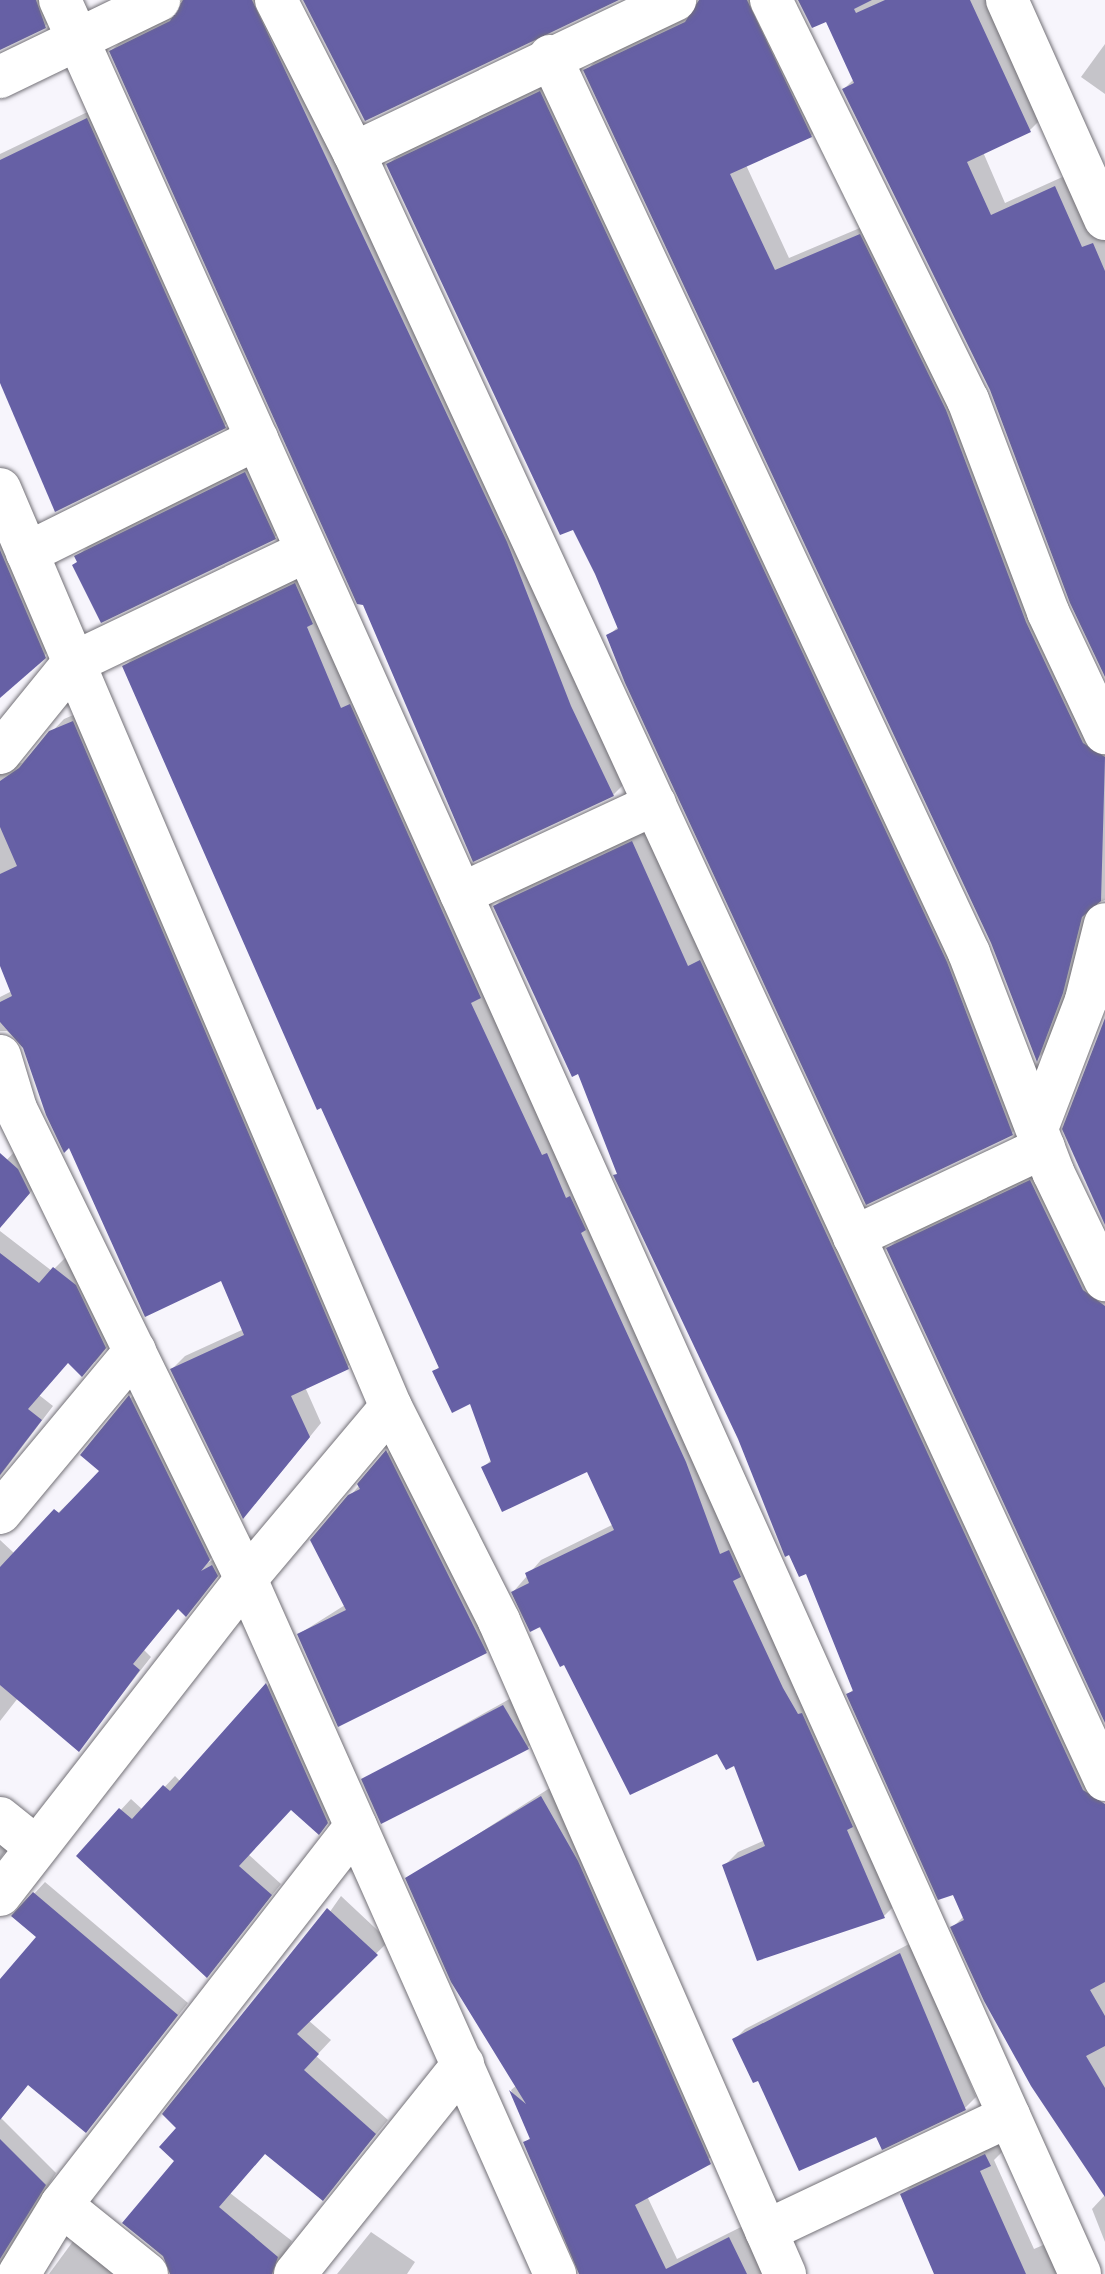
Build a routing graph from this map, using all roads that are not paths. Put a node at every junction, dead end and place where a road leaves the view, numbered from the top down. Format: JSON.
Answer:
{"nodes":[{"id":1,"x":60,"y":0,"type":"edge"},
{"id":2,"x":159,"y":0,"type":"edge"},
{"id":3,"x":276,"y":0,"type":"edge"},
{"id":4,"x":675,"y":0,"type":"edge"},
{"id":5,"x":771,"y":0,"type":"edge"},
{"id":6,"x":1007,"y":0,"type":"edge"},
{"id":7,"x":79,"y":43,"type":"junction"},
{"id":8,"x":550,"y":56,"type":"junction"},
{"id":9,"x":0,"y":77,"type":"edge"},
{"id":10,"x":354,"y":153,"type":"junction"},
{"id":11,"x":1105,"y":219,"type":"edge"},
{"id":12,"x":257,"y":439,"type":"junction"},
{"id":13,"x":0,"y":489,"type":"edge"},
{"id":14,"x":307,"y":551,"type":"junction"},
{"id":15,"x":27,"y":553,"type":"junction"},
{"id":16,"x":73,"y":663,"type":"junction"},
{"id":17,"x":1105,"y":733,"type":"edge"},
{"id":18,"x":0,"y":753,"type":"edge"},
{"id":19,"x":655,"y":804,"type":"junction"},
{"id":20,"x":461,"y":894,"type":"junction"},
{"id":21,"x":1105,"y":924,"type":"edge"},
{"id":22,"x":0,"y":1056,"type":"edge"},
{"id":23,"x":8,"y":1121,"type":"edge"},
{"id":24,"x":1041,"y":1136,"type":"junction"},
{"id":25,"x":854,"y":1237,"type":"junction"},
{"id":26,"x":1105,"y":1280,"type":"edge"},
{"id":27,"x":135,"y":1351,"type":"junction"},
{"id":28,"x":391,"y":1407,"type":"junction"},
{"id":29,"x":0,"y":1513,"type":"edge"},
{"id":30,"x":246,"y":1579,"type":"junction"},
{"id":31,"x":1105,"y":1780,"type":"edge"},
{"id":32,"x":0,"y":1818,"type":"edge"},
{"id":33,"x":356,"y":1826,"type":"junction"},
{"id":34,"x":36,"y":1847,"type":"junction"},
{"id":35,"x":0,"y":1895,"type":"edge"},
{"id":36,"x":463,"y":2064,"type":"junction"},
{"id":37,"x":1009,"y":2116,"type":"junction"},
{"id":38,"x":61,"y":2205,"type":"junction"},
{"id":39,"x":766,"y":2231,"type":"junction"},
{"id":40,"x":19,"y":2274,"type":"edge"},
{"id":41,"x":147,"y":2274,"type":"edge"},
{"id":42,"x":295,"y":2274,"type":"edge"},
{"id":43,"x":555,"y":2274,"type":"edge"},
{"id":44,"x":785,"y":2274,"type":"edge"},
{"id":45,"x":1080,"y":2274,"type":"edge"}],
"edges":[{"from":1,"to":7,"type":"street"},
{"from":2,"to":7,"type":"street"},
{"from":3,"to":10,"type":"street"},
{"from":4,"to":8,"type":"street"},
{"from":5,"to":17,"type":"street"},
{"from":6,"to":11,"type":"street"},
{"from":7,"to":9,"type":"street"},
{"from":7,"to":12,"type":"street"},
{"from":8,"to":10,"type":"street"},
{"from":8,"to":24,"type":"street"},
{"from":10,"to":19,"type":"street"},
{"from":12,"to":14,"type":"street"},
{"from":12,"to":15,"type":"street"},
{"from":13,"to":15,"type":"street"},
{"from":14,"to":16,"type":"street"},
{"from":14,"to":20,"type":"street"},
{"from":15,"to":16,"type":"street"},
{"from":16,"to":18,"type":"street"},
{"from":16,"to":28,"type":"street"},
{"from":19,"to":20,"type":"street"},
{"from":19,"to":25,"type":"street"},
{"from":20,"to":37,"type":"street"},
{"from":21,"to":24,"type":"street"},
{"from":22,"to":23,"type":"street"},
{"from":23,"to":27,"type":"street"},
{"from":24,"to":25,"type":"street"},
{"from":24,"to":26,"type":"street"},
{"from":25,"to":31,"type":"street"},
{"from":27,"to":29,"type":"street"},
{"from":27,"to":30,"type":"street"},
{"from":28,"to":30,"type":"street"},
{"from":28,"to":39,"type":"street"},
{"from":30,"to":33,"type":"street"},
{"from":30,"to":34,"type":"street"},
{"from":32,"to":34,"type":"street"},
{"from":33,"to":36,"type":"street"},
{"from":33,"to":38,"type":"street"},
{"from":34,"to":35,"type":"street"},
{"from":36,"to":42,"type":"street"},
{"from":36,"to":43,"type":"street"},
{"from":37,"to":39,"type":"street"},
{"from":37,"to":45,"type":"street"},
{"from":38,"to":40,"type":"street"},
{"from":38,"to":41,"type":"street"},
{"from":39,"to":44,"type":"street"}]}
